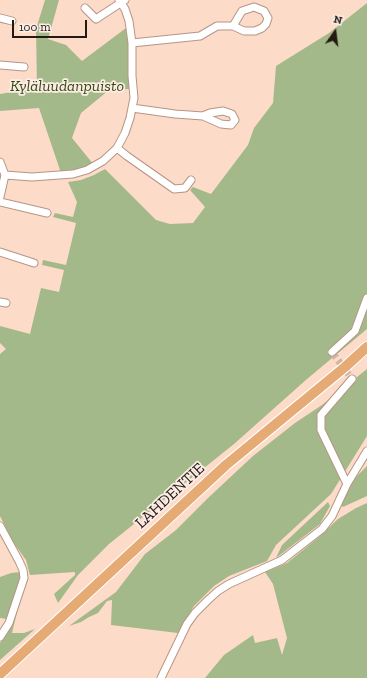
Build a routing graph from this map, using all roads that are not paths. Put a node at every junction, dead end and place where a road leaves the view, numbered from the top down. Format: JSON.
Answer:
{"nodes":[{"id":1,"x":122,"y":1,"type":"edge"},
{"id":2,"x":85,"y":8,"type":"dead end"},
{"id":3,"x":0,"y":18,"type":"edge"},
{"id":4,"x":12,"y":21,"type":"dead end"},
{"id":5,"x":233,"y":26,"type":"junction"},
{"id":6,"x":132,"y":43,"type":"junction"},
{"id":7,"x":0,"y":65,"type":"edge"},
{"id":8,"x":24,"y":67,"type":"dead end"},
{"id":9,"x":132,"y":108,"type":"junction"},
{"id":10,"x":203,"y":116,"type":"dead end"},
{"id":11,"x":117,"y":148,"type":"junction"},
{"id":12,"x":0,"y":162,"type":"edge"},
{"id":13,"x":5,"y":175,"type":"junction"},
{"id":14,"x":191,"y":180,"type":"dead end"},
{"id":15,"x":0,"y":196,"type":"edge"},
{"id":16,"x":0,"y":202,"type":"edge"},
{"id":17,"x":47,"y":213,"type":"dead end"},
{"id":18,"x":0,"y":252,"type":"edge"},
{"id":19,"x":34,"y":262,"type":"dead end"},
{"id":20,"x":367,"y":298,"type":"edge"},
{"id":21,"x":367,"y":347,"type":"edge"},
{"id":22,"x":332,"y":352,"type":"dead end"},
{"id":23,"x":352,"y":379,"type":"dead end"},
{"id":24,"x":367,"y":451,"type":"edge"},
{"id":25,"x":347,"y":484,"type":"junction"},
{"id":26,"x":0,"y":526,"type":"edge"},
{"id":27,"x":0,"y":637,"type":"edge"},
{"id":28,"x":0,"y":674,"type":"edge"},
{"id":29,"x":161,"y":678,"type":"edge"}],
"edges":[{"from":1,"to":2,"type":"street"},
{"from":1,"to":6,"type":"street"},
{"from":3,"to":4,"type":"street"},
{"from":5,"to":5,"type":"street"},
{"from":5,"to":6,"type":"street"},
{"from":6,"to":9,"type":"street"},
{"from":7,"to":8,"type":"street"},
{"from":9,"to":10,"type":"street"},
{"from":9,"to":11,"type":"street"},
{"from":11,"to":13,"type":"street"},
{"from":11,"to":14,"type":"street"},
{"from":12,"to":13,"type":"street"},
{"from":13,"to":15,"type":"street"},
{"from":16,"to":17,"type":"street"},
{"from":18,"to":19,"type":"street"},
{"from":20,"to":22,"type":"street"},
{"from":21,"to":28,"type":"highway","name":"LAHDENTIE"},
{"from":23,"to":25,"type":"street"},
{"from":24,"to":25,"type":"street"},
{"from":25,"to":29,"type":"street"},
{"from":26,"to":27,"type":"street"}]}
